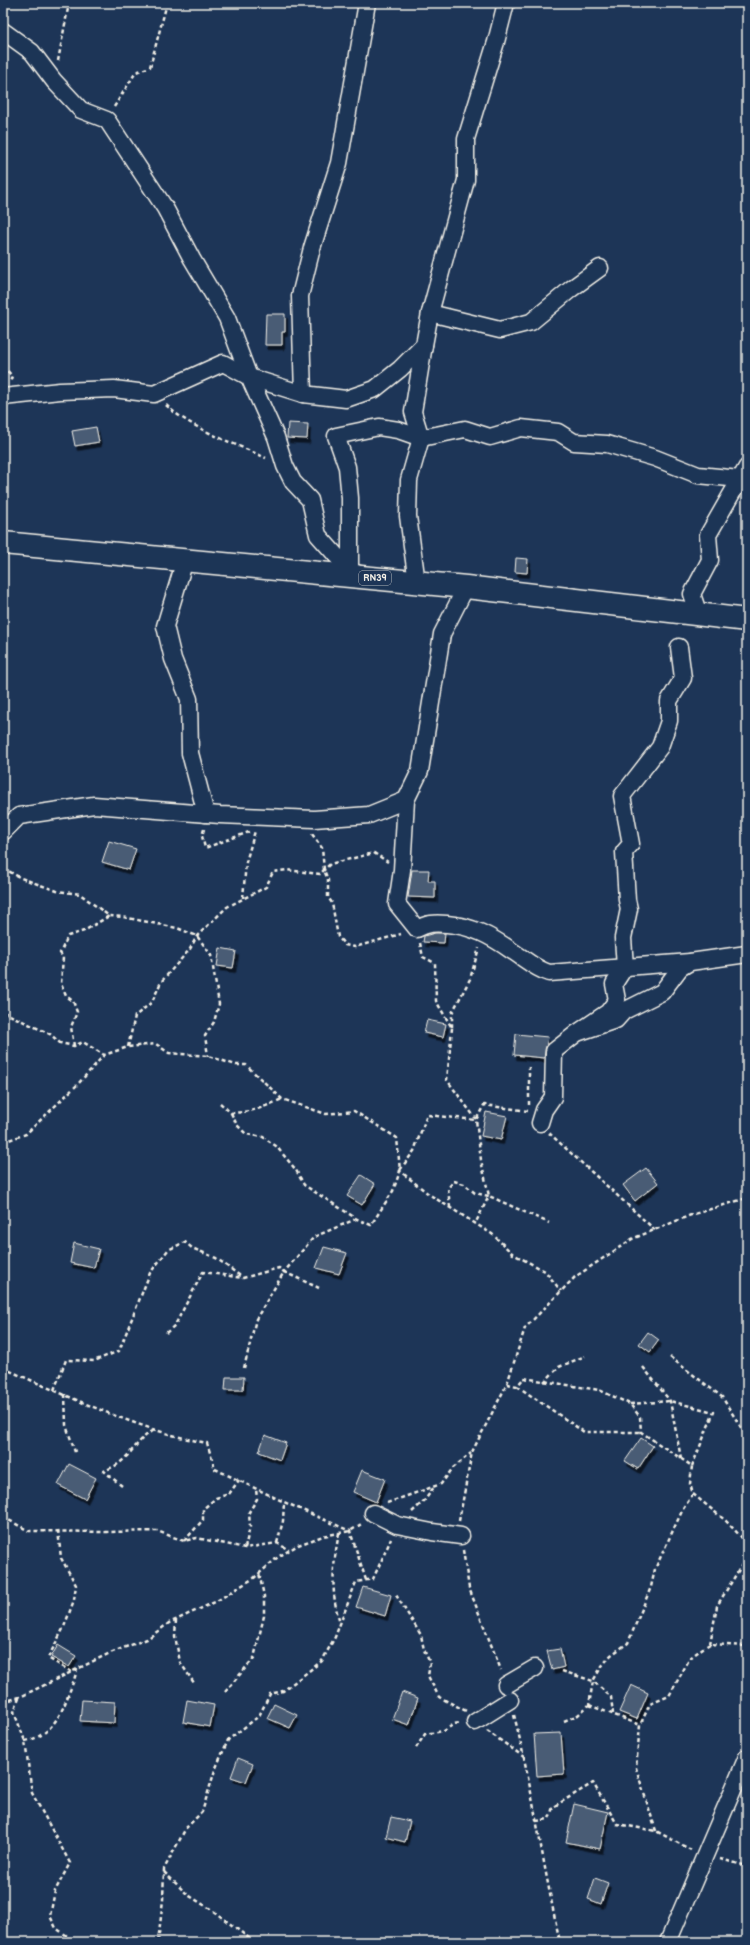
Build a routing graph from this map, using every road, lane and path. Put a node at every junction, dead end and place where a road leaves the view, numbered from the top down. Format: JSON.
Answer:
{"nodes":[{"id":1,"x":69,"y":3,"type":"edge"},
{"id":2,"x":167,"y":3,"type":"edge"},
{"id":3,"x":367,"y":3,"type":"edge"},
{"id":4,"x":506,"y":3,"type":"edge"},
{"id":5,"x":3,"y":31,"type":"edge"},
{"id":6,"x":54,"y":81,"type":"junction"},
{"id":7,"x":107,"y":120,"type":"junction"},
{"id":8,"x":600,"y":268,"type":"dead end"},
{"id":9,"x":430,"y":313,"type":"junction"},
{"id":10,"x":424,"y":344,"type":"junction"},
{"id":11,"x":249,"y":377,"type":"junction"},
{"id":12,"x":154,"y":394,"type":"junction"},
{"id":13,"x":303,"y":394,"type":"junction"},
{"id":14,"x":3,"y":397,"type":"edge"},
{"id":15,"x":421,"y":438,"type":"junction"},
{"id":16,"x":285,"y":466,"type":"junction"},
{"id":17,"x":745,"y":475,"type":"edge"},
{"id":18,"x":3,"y":543,"type":"edge"},
{"id":19,"x":185,"y":560,"type":"junction"},
{"id":20,"x":360,"y":574,"type":"junction"},
{"id":21,"x":417,"y":583,"type":"junction"},
{"id":22,"x":466,"y":587,"type":"junction"},
{"id":23,"x":699,"y":615,"type":"junction"},
{"id":24,"x":747,"y":620,"type":"edge"},
{"id":25,"x":679,"y":647,"type":"dead end"},
{"id":26,"x":406,"y":800,"type":"junction"},
{"id":27,"x":206,"y":814,"type":"junction"},
{"id":28,"x":260,"y":817,"type":"junction"},
{"id":29,"x":304,"y":818,"type":"junction"},
{"id":30,"x":3,"y":832,"type":"edge"},
{"id":31,"x":205,"y":848,"type":"dead end"},
{"id":32,"x":3,"y":868,"type":"edge"},
{"id":33,"x":324,"y":870,"type":"junction"},
{"id":34,"x":402,"y":870,"type":"junction"},
{"id":35,"x":243,"y":898,"type":"junction"},
{"id":36,"x":109,"y":916,"type":"junction"},
{"id":37,"x":416,"y":929,"type":"junction"},
{"id":38,"x":484,"y":932,"type":"junction"},
{"id":39,"x":197,"y":936,"type":"junction"},
{"id":40,"x":747,"y":954,"type":"edge"},
{"id":41,"x":690,"y":962,"type":"junction"},
{"id":42,"x":625,"y":967,"type":"junction"},
{"id":43,"x":3,"y":1012,"type":"edge"},
{"id":44,"x":452,"y":1028,"type":"junction"},
{"id":45,"x":577,"y":1033,"type":"junction"},
{"id":46,"x":74,"y":1046,"type":"junction"},
{"id":47,"x":128,"y":1047,"type":"junction"},
{"id":48,"x":104,"y":1055,"type":"junction"},
{"id":49,"x":208,"y":1056,"type":"junction"},
{"id":50,"x":529,"y":1067,"type":"dead end"},
{"id":51,"x":282,"y":1099,"type":"junction"},
{"id":52,"x":220,"y":1104,"type":"dead end"},
{"id":53,"x":529,"y":1112,"type":"junction"},
{"id":54,"x":231,"y":1113,"type":"junction"},
{"id":55,"x":476,"y":1120,"type":"junction"},
{"id":56,"x":540,"y":1123,"type":"junction"},
{"id":57,"x":3,"y":1142,"type":"edge"},
{"id":58,"x":400,"y":1171,"type":"junction"},
{"id":59,"x":489,"y":1196,"type":"junction"},
{"id":60,"x":747,"y":1198,"type":"edge"},
{"id":61,"x":450,"y":1207,"type":"junction"},
{"id":62,"x":356,"y":1219,"type":"junction"},
{"id":63,"x":549,"y":1223,"type":"dead end"},
{"id":64,"x":475,"y":1224,"type":"junction"},
{"id":65,"x":655,"y":1230,"type":"junction"},
{"id":66,"x":284,"y":1272,"type":"junction"},
{"id":67,"x":243,"y":1278,"type":"junction"},
{"id":68,"x":319,"y":1288,"type":"dead end"},
{"id":69,"x":561,"y":1291,"type":"junction"},
{"id":70,"x":166,"y":1333,"type":"dead end"},
{"id":71,"x":585,"y":1356,"type":"dead end"},
{"id":72,"x":670,"y":1357,"type":"dead end"},
{"id":73,"x":643,"y":1367,"type":"dead end"},
{"id":74,"x":3,"y":1368,"type":"edge"},
{"id":75,"x":244,"y":1368,"type":"dead end"},
{"id":76,"x":543,"y":1382,"type":"junction"},
{"id":77,"x":507,"y":1384,"type":"junction"},
{"id":78,"x":517,"y":1386,"type":"junction"},
{"id":79,"x":54,"y":1390,"type":"junction"},
{"id":80,"x":65,"y":1394,"type":"junction"},
{"id":81,"x":670,"y":1401,"type":"junction"},
{"id":82,"x":630,"y":1404,"type":"junction"},
{"id":83,"x":155,"y":1429,"type":"junction"},
{"id":84,"x":641,"y":1432,"type":"junction"},
{"id":85,"x":747,"y":1437,"type":"edge"},
{"id":86,"x":75,"y":1452,"type":"dead end"},
{"id":87,"x":472,"y":1452,"type":"junction"},
{"id":88,"x":681,"y":1458,"type":"junction"},
{"id":89,"x":692,"y":1466,"type":"junction"},
{"id":90,"x":239,"y":1480,"type":"junction"},
{"id":91,"x":122,"y":1486,"type":"dead end"},
{"id":92,"x":434,"y":1487,"type":"junction"},
{"id":93,"x":256,"y":1488,"type":"junction"},
{"id":94,"x":693,"y":1494,"type":"junction"},
{"id":95,"x":284,"y":1502,"type":"junction"},
{"id":96,"x":373,"y":1513,"type":"junction"},
{"id":97,"x":3,"y":1517,"type":"edge"},
{"id":98,"x":397,"y":1525,"type":"junction"},
{"id":99,"x":58,"y":1530,"type":"junction"},
{"id":100,"x":350,"y":1531,"type":"junction"},
{"id":101,"x":339,"y":1533,"type":"junction"},
{"id":102,"x":461,"y":1536,"type":"junction"},
{"id":103,"x":184,"y":1541,"type":"junction"},
{"id":104,"x":277,"y":1543,"type":"junction"},
{"id":105,"x":747,"y":1543,"type":"edge"},
{"id":106,"x":245,"y":1548,"type":"junction"},
{"id":107,"x":290,"y":1550,"type":"junction"},
{"id":108,"x":747,"y":1559,"type":"edge"},
{"id":109,"x":259,"y":1573,"type":"junction"},
{"id":110,"x":366,"y":1580,"type":"junction"},
{"id":111,"x":396,"y":1595,"type":"dead end"},
{"id":112,"x":176,"y":1620,"type":"junction"},
{"id":113,"x":340,"y":1623,"type":"junction"},
{"id":114,"x":710,"y":1644,"type":"junction"},
{"id":115,"x":747,"y":1646,"type":"edge"},
{"id":116,"x":535,"y":1668,"type":"dead end"},
{"id":117,"x":77,"y":1669,"type":"junction"},
{"id":118,"x":562,"y":1671,"type":"dead end"},
{"id":119,"x":72,"y":1672,"type":"junction"},
{"id":120,"x":593,"y":1681,"type":"junction"},
{"id":121,"x":194,"y":1683,"type":"dead end"},
{"id":122,"x":225,"y":1692,"type":"dead end"},
{"id":123,"x":508,"y":1692,"type":"junction"},
{"id":124,"x":20,"y":1697,"type":"junction"},
{"id":125,"x":3,"y":1702,"type":"edge"},
{"id":126,"x":589,"y":1705,"type":"junction"},
{"id":127,"x":614,"y":1714,"type":"junction"},
{"id":128,"x":564,"y":1721,"type":"dead end"},
{"id":129,"x":475,"y":1722,"type":"joint"},
{"id":130,"x":640,"y":1725,"type":"junction"},
{"id":131,"x":25,"y":1741,"type":"junction"},
{"id":132,"x":747,"y":1757,"type":"edge"},
{"id":133,"x":536,"y":1821,"type":"junction"},
{"id":134,"x":656,"y":1832,"type":"junction"},
{"id":135,"x":706,"y":1854,"type":"junction"},
{"id":136,"x":747,"y":1866,"type":"edge"},
{"id":137,"x":164,"y":1872,"type":"junction"},
{"id":138,"x":68,"y":1942,"type":"edge"},
{"id":139,"x":158,"y":1942,"type":"edge"},
{"id":140,"x":254,"y":1942,"type":"edge"},
{"id":141,"x":560,"y":1942,"type":"edge"},
{"id":142,"x":668,"y":1942,"type":"edge"}],
"edges":[{"from":1,"to":6,"type":"path"},
{"from":2,"to":7,"type":"path"},
{"from":3,"to":13,"type":"street"},
{"from":4,"to":9,"type":"street"},
{"from":5,"to":6,"type":"street"},
{"from":6,"to":7,"type":"street"},
{"from":7,"to":11,"type":"street"},
{"from":8,"to":9,"type":"street"},
{"from":9,"to":10,"type":"street"},
{"from":10,"to":13,"type":"street"},
{"from":10,"to":15,"type":"street"},
{"from":11,"to":12,"type":"street"},
{"from":11,"to":13,"type":"street"},
{"from":11,"to":16,"type":"street"},
{"from":12,"to":14,"type":"street"},
{"from":12,"to":16,"type":"path"},
{"from":15,"to":17,"type":"street"},
{"from":15,"to":20,"type":"street"},
{"from":15,"to":21,"type":"street"},
{"from":16,"to":20,"type":"street"},
{"from":17,"to":23,"type":"street"},
{"from":18,"to":19,"type":"highway","number":"RN39"},
{"from":19,"to":20,"type":"highway","number":"RN39"},
{"from":19,"to":27,"type":"street"},
{"from":20,"to":21,"type":"highway","number":"RN39"},
{"from":21,"to":22,"type":"highway","number":"RN39"},
{"from":22,"to":23,"type":"highway","number":"RN39"},
{"from":22,"to":26,"type":"street"},
{"from":23,"to":24,"type":"highway","number":"RN39"},
{"from":25,"to":42,"type":"street"},
{"from":26,"to":29,"type":"street"},
{"from":26,"to":34,"type":"street"},
{"from":27,"to":28,"type":"street"},
{"from":27,"to":30,"type":"street"},
{"from":28,"to":29,"type":"street"},
{"from":28,"to":31,"type":"path"},
{"from":28,"to":35,"type":"path"},
{"from":29,"to":33,"type":"path"},
{"from":32,"to":36,"type":"path"},
{"from":33,"to":34,"type":"path"},
{"from":33,"to":35,"type":"path"},
{"from":33,"to":37,"type":"path"},
{"from":34,"to":37,"type":"street"},
{"from":35,"to":39,"type":"path"},
{"from":36,"to":39,"type":"path"},
{"from":36,"to":46,"type":"path"},
{"from":37,"to":38,"type":"street"},
{"from":37,"to":44,"type":"path"},
{"from":38,"to":42,"type":"street"},
{"from":38,"to":44,"type":"path"},
{"from":39,"to":47,"type":"path"},
{"from":39,"to":49,"type":"path"},
{"from":40,"to":41,"type":"street"},
{"from":41,"to":42,"type":"street"},
{"from":41,"to":45,"type":"street"},
{"from":42,"to":45,"type":"street"},
{"from":43,"to":46,"type":"path"},
{"from":44,"to":55,"type":"path"},
{"from":45,"to":56,"type":"street"},
{"from":46,"to":48,"type":"path"},
{"from":47,"to":48,"type":"path"},
{"from":47,"to":49,"type":"path"},
{"from":48,"to":57,"type":"path"},
{"from":49,"to":51,"type":"path"},
{"from":50,"to":53,"type":"path"},
{"from":51,"to":54,"type":"path"},
{"from":51,"to":58,"type":"path"},
{"from":52,"to":54,"type":"path"},
{"from":53,"to":55,"type":"path"},
{"from":53,"to":56,"type":"path"},
{"from":54,"to":62,"type":"path"},
{"from":55,"to":58,"type":"path"},
{"from":55,"to":59,"type":"path"},
{"from":56,"to":65,"type":"path"},
{"from":58,"to":61,"type":"path"},
{"from":58,"to":62,"type":"path"},
{"from":59,"to":61,"type":"path"},
{"from":59,"to":63,"type":"path"},
{"from":59,"to":64,"type":"path"},
{"from":60,"to":65,"type":"path"},
{"from":61,"to":64,"type":"path"},
{"from":62,"to":66,"type":"path"},
{"from":64,"to":69,"type":"path"},
{"from":65,"to":69,"type":"path"},
{"from":66,"to":67,"type":"path"},
{"from":66,"to":68,"type":"path"},
{"from":66,"to":75,"type":"path"},
{"from":67,"to":70,"type":"path"},
{"from":67,"to":79,"type":"path"},
{"from":69,"to":77,"type":"path"},
{"from":71,"to":76,"type":"path"},
{"from":72,"to":85,"type":"path"},
{"from":73,"to":81,"type":"path"},
{"from":74,"to":79,"type":"path"},
{"from":76,"to":78,"type":"path"},
{"from":76,"to":82,"type":"path"},
{"from":77,"to":78,"type":"path"},
{"from":77,"to":87,"type":"path"},
{"from":78,"to":84,"type":"path"},
{"from":79,"to":80,"type":"path"},
{"from":80,"to":83,"type":"path"},
{"from":80,"to":86,"type":"path"},
{"from":81,"to":82,"type":"path"},
{"from":81,"to":88,"type":"path"},
{"from":81,"to":89,"type":"path"},
{"from":82,"to":84,"type":"path"},
{"from":83,"to":90,"type":"path"},
{"from":83,"to":91,"type":"path"},
{"from":84,"to":88,"type":"path"},
{"from":87,"to":92,"type":"path"},
{"from":87,"to":102,"type":"path"},
{"from":88,"to":89,"type":"path"},
{"from":89,"to":94,"type":"path"},
{"from":90,"to":93,"type":"path"},
{"from":90,"to":103,"type":"path"},
{"from":92,"to":96,"type":"path"},
{"from":92,"to":98,"type":"path"},
{"from":93,"to":95,"type":"path"},
{"from":93,"to":106,"type":"path"},
{"from":94,"to":105,"type":"path"},
{"from":94,"to":120,"type":"path"},
{"from":95,"to":100,"type":"path"},
{"from":95,"to":104,"type":"path"},
{"from":96,"to":98,"type":"street"},
{"from":96,"to":100,"type":"path"},
{"from":97,"to":99,"type":"path"},
{"from":98,"to":102,"type":"street"},
{"from":98,"to":110,"type":"path"},
{"from":99,"to":103,"type":"path"},
{"from":99,"to":119,"type":"path"},
{"from":100,"to":101,"type":"path"},
{"from":100,"to":110,"type":"path"},
{"from":101,"to":107,"type":"path"},
{"from":101,"to":113,"type":"path"},
{"from":102,"to":123,"type":"path"},
{"from":103,"to":106,"type":"path"},
{"from":104,"to":106,"type":"path"},
{"from":104,"to":107,"type":"path"},
{"from":107,"to":109,"type":"path"},
{"from":108,"to":114,"type":"path"},
{"from":109,"to":112,"type":"path"},
{"from":109,"to":122,"type":"path"},
{"from":110,"to":113,"type":"path"},
{"from":111,"to":129,"type":"path"},
{"from":112,"to":117,"type":"path"},
{"from":112,"to":121,"type":"path"},
{"from":113,"to":137,"type":"path"},
{"from":114,"to":115,"type":"path"},
{"from":114,"to":130,"type":"path"},
{"from":116,"to":123,"type":"street"},
{"from":117,"to":119,"type":"path"},
{"from":117,"to":131,"type":"path"},
{"from":118,"to":120,"type":"path"},
{"from":119,"to":124,"type":"path"},
{"from":120,"to":126,"type":"path"},
{"from":120,"to":127,"type":"path"},
{"from":123,"to":129,"type":"street"},
{"from":123,"to":133,"type":"path"},
{"from":124,"to":125,"type":"path"},
{"from":124,"to":131,"type":"path"},
{"from":126,"to":127,"type":"path"},
{"from":126,"to":128,"type":"path"},
{"from":127,"to":130,"type":"path"},
{"from":130,"to":134,"type":"path"},
{"from":131,"to":138,"type":"path"},
{"from":132,"to":135,"type":"street"},
{"from":133,"to":134,"type":"path"},
{"from":133,"to":141,"type":"path"},
{"from":134,"to":135,"type":"path"},
{"from":135,"to":136,"type":"path"},
{"from":135,"to":142,"type":"street"},
{"from":137,"to":139,"type":"path"},
{"from":137,"to":140,"type":"path"}]}
